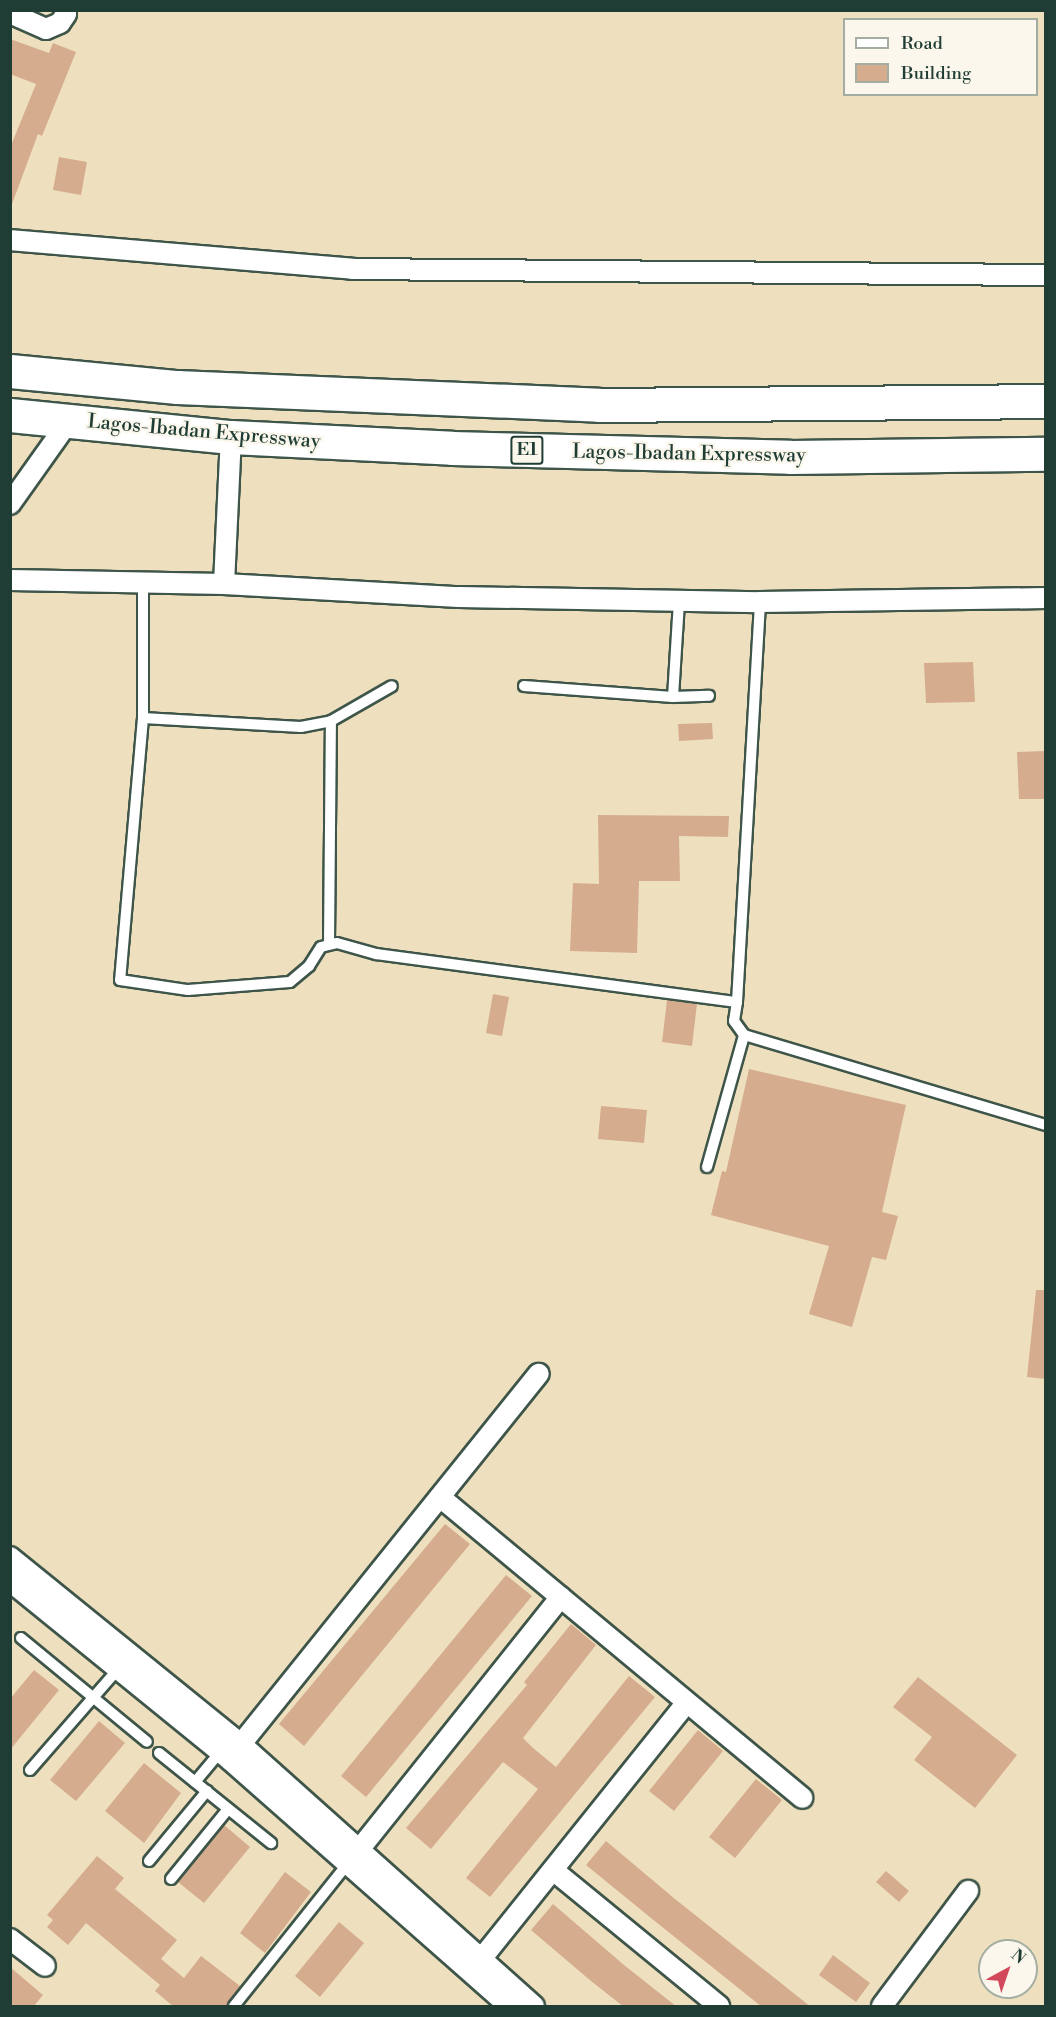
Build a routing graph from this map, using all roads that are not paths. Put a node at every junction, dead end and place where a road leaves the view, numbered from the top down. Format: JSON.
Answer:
{"nodes":[{"id":1,"x":10,"y":13,"type":"edge"},
{"id":2,"x":66,"y":14,"type":"dead end"},
{"id":3,"x":10,"y":240,"type":"edge"},
{"id":4,"x":1046,"y":275,"type":"edge"},
{"id":5,"x":10,"y":371,"type":"edge"},
{"id":6,"x":1046,"y":401,"type":"edge"},
{"id":7,"x":10,"y":416,"type":"edge"},
{"id":8,"x":69,"y":421,"type":"junction"},
{"id":9,"x":231,"y":437,"type":"junction"},
{"id":10,"x":1046,"y":454,"type":"edge"},
{"id":11,"x":10,"y":504,"type":"edge"},
{"id":12,"x":10,"y":580,"type":"edge"},
{"id":13,"x":143,"y":584,"type":"junction"},
{"id":14,"x":224,"y":584,"type":"junction"},
{"id":15,"x":1046,"y":598,"type":"edge"},
{"id":16,"x":679,"y":601,"type":"junction"},
{"id":17,"x":760,"y":602,"type":"junction"},
{"id":18,"x":392,"y":686,"type":"dead end"},
{"id":19,"x":524,"y":686,"type":"dead end"},
{"id":20,"x":709,"y":696,"type":"dead end"},
{"id":21,"x":673,"y":697,"type":"junction"},
{"id":22,"x":143,"y":718,"type":"junction"},
{"id":23,"x":331,"y":721,"type":"junction"},
{"id":24,"x":329,"y":943,"type":"junction"},
{"id":25,"x":736,"y":1002,"type":"junction"},
{"id":26,"x":744,"y":1035,"type":"junction"},
{"id":27,"x":1046,"y":1125,"type":"edge"},
{"id":28,"x":707,"y":1167,"type":"dead end"},
{"id":29,"x":539,"y":1374,"type":"dead end"},
{"id":30,"x":440,"y":1497,"type":"junction"},
{"id":31,"x":10,"y":1557,"type":"edge"},
{"id":32,"x":10,"y":1581,"type":"edge"},
{"id":33,"x":561,"y":1597,"type":"junction"},
{"id":34,"x":21,"y":1638,"type":"dead end"},
{"id":35,"x":118,"y":1669,"type":"junction"},
{"id":36,"x":93,"y":1697,"type":"junction"},
{"id":37,"x":686,"y":1703,"type":"junction"},
{"id":38,"x":203,"y":1712,"type":"junction"},
{"id":39,"x":191,"y":1728,"type":"junction"},
{"id":40,"x":147,"y":1742,"type":"dead end"},
{"id":41,"x":241,"y":1744,"type":"junction"},
{"id":42,"x":220,"y":1752,"type":"junction"},
{"id":43,"x":159,"y":1753,"type":"dead end"},
{"id":44,"x":30,"y":1770,"type":"dead end"},
{"id":45,"x":195,"y":1782,"type":"junction"},
{"id":46,"x":207,"y":1791,"type":"junction"},
{"id":47,"x":802,"y":1798,"type":"dead end"},
{"id":48,"x":228,"y":1809,"type":"junction"},
{"id":49,"x":271,"y":1843,"type":"dead end"},
{"id":50,"x":354,"y":1856,"type":"junction"},
{"id":51,"x":149,"y":1861,"type":"dead end"},
{"id":52,"x":553,"y":1870,"type":"junction"},
{"id":53,"x":171,"y":1879,"type":"dead end"},
{"id":54,"x":968,"y":1891,"type":"dead end"},
{"id":55,"x":10,"y":1939,"type":"edge"},
{"id":56,"x":476,"y":1965,"type":"junction"},
{"id":57,"x":45,"y":1966,"type":"dead end"},
{"id":58,"x":234,"y":2007,"type":"edge"},
{"id":59,"x":509,"y":2007,"type":"edge"},
{"id":60,"x":534,"y":2007,"type":"edge"},
{"id":61,"x":719,"y":2007,"type":"edge"},
{"id":62,"x":882,"y":2007,"type":"edge"}],
"edges":[{"from":1,"to":2,"type":"street"},
{"from":3,"to":4,"type":"street"},
{"from":5,"to":6,"type":"highway"},
{"from":7,"to":8,"type":"highway","name":"Lagos-Ibadan Expressway","number":"E1"},
{"from":8,"to":9,"type":"highway","name":"Lagos-Ibadan Expressway","number":"E1"},
{"from":8,"to":11,"type":"street"},
{"from":9,"to":10,"type":"highway","name":"Lagos-Ibadan Expressway","number":"E1"},
{"from":9,"to":14,"type":"street"},
{"from":12,"to":13,"type":"street"},
{"from":13,"to":14,"type":"street"},
{"from":13,"to":22,"type":"lane"},
{"from":14,"to":16,"type":"street"},
{"from":15,"to":17,"type":"street"},
{"from":16,"to":17,"type":"street"},
{"from":16,"to":21,"type":"lane"},
{"from":17,"to":25,"type":"lane"},
{"from":18,"to":23,"type":"lane"},
{"from":19,"to":21,"type":"lane"},
{"from":20,"to":21,"type":"lane"},
{"from":22,"to":23,"type":"lane"},
{"from":22,"to":24,"type":"lane"},
{"from":23,"to":24,"type":"lane"},
{"from":24,"to":25,"type":"lane"},
{"from":25,"to":26,"type":"lane"},
{"from":26,"to":27,"type":"lane"},
{"from":26,"to":28,"type":"lane"},
{"from":29,"to":30,"type":"street"},
{"from":30,"to":33,"type":"street"},
{"from":30,"to":41,"type":"street"},
{"from":31,"to":38,"type":"street"},
{"from":32,"to":35,"type":"street"},
{"from":33,"to":37,"type":"street"},
{"from":33,"to":50,"type":"street"},
{"from":34,"to":36,"type":"lane"},
{"from":35,"to":36,"type":"lane"},
{"from":35,"to":39,"type":"street"},
{"from":36,"to":40,"type":"lane"},
{"from":36,"to":44,"type":"lane"},
{"from":37,"to":47,"type":"street"},
{"from":37,"to":52,"type":"street"},
{"from":38,"to":39,"type":"street"},
{"from":38,"to":41,"type":"street"},
{"from":39,"to":42,"type":"street"},
{"from":41,"to":50,"type":"street"},
{"from":42,"to":45,"type":"lane"},
{"from":42,"to":50,"type":"street"},
{"from":43,"to":45,"type":"lane"},
{"from":45,"to":46,"type":"lane"},
{"from":46,"to":48,"type":"lane"},
{"from":46,"to":51,"type":"lane"},
{"from":48,"to":49,"type":"lane"},
{"from":48,"to":53,"type":"lane"},
{"from":50,"to":56,"type":"street"},
{"from":50,"to":58,"type":"lane"},
{"from":52,"to":56,"type":"street"},
{"from":52,"to":61,"type":"street"},
{"from":54,"to":62,"type":"street"},
{"from":55,"to":57,"type":"street"},
{"from":56,"to":59,"type":"street"},
{"from":56,"to":60,"type":"street"}]}
